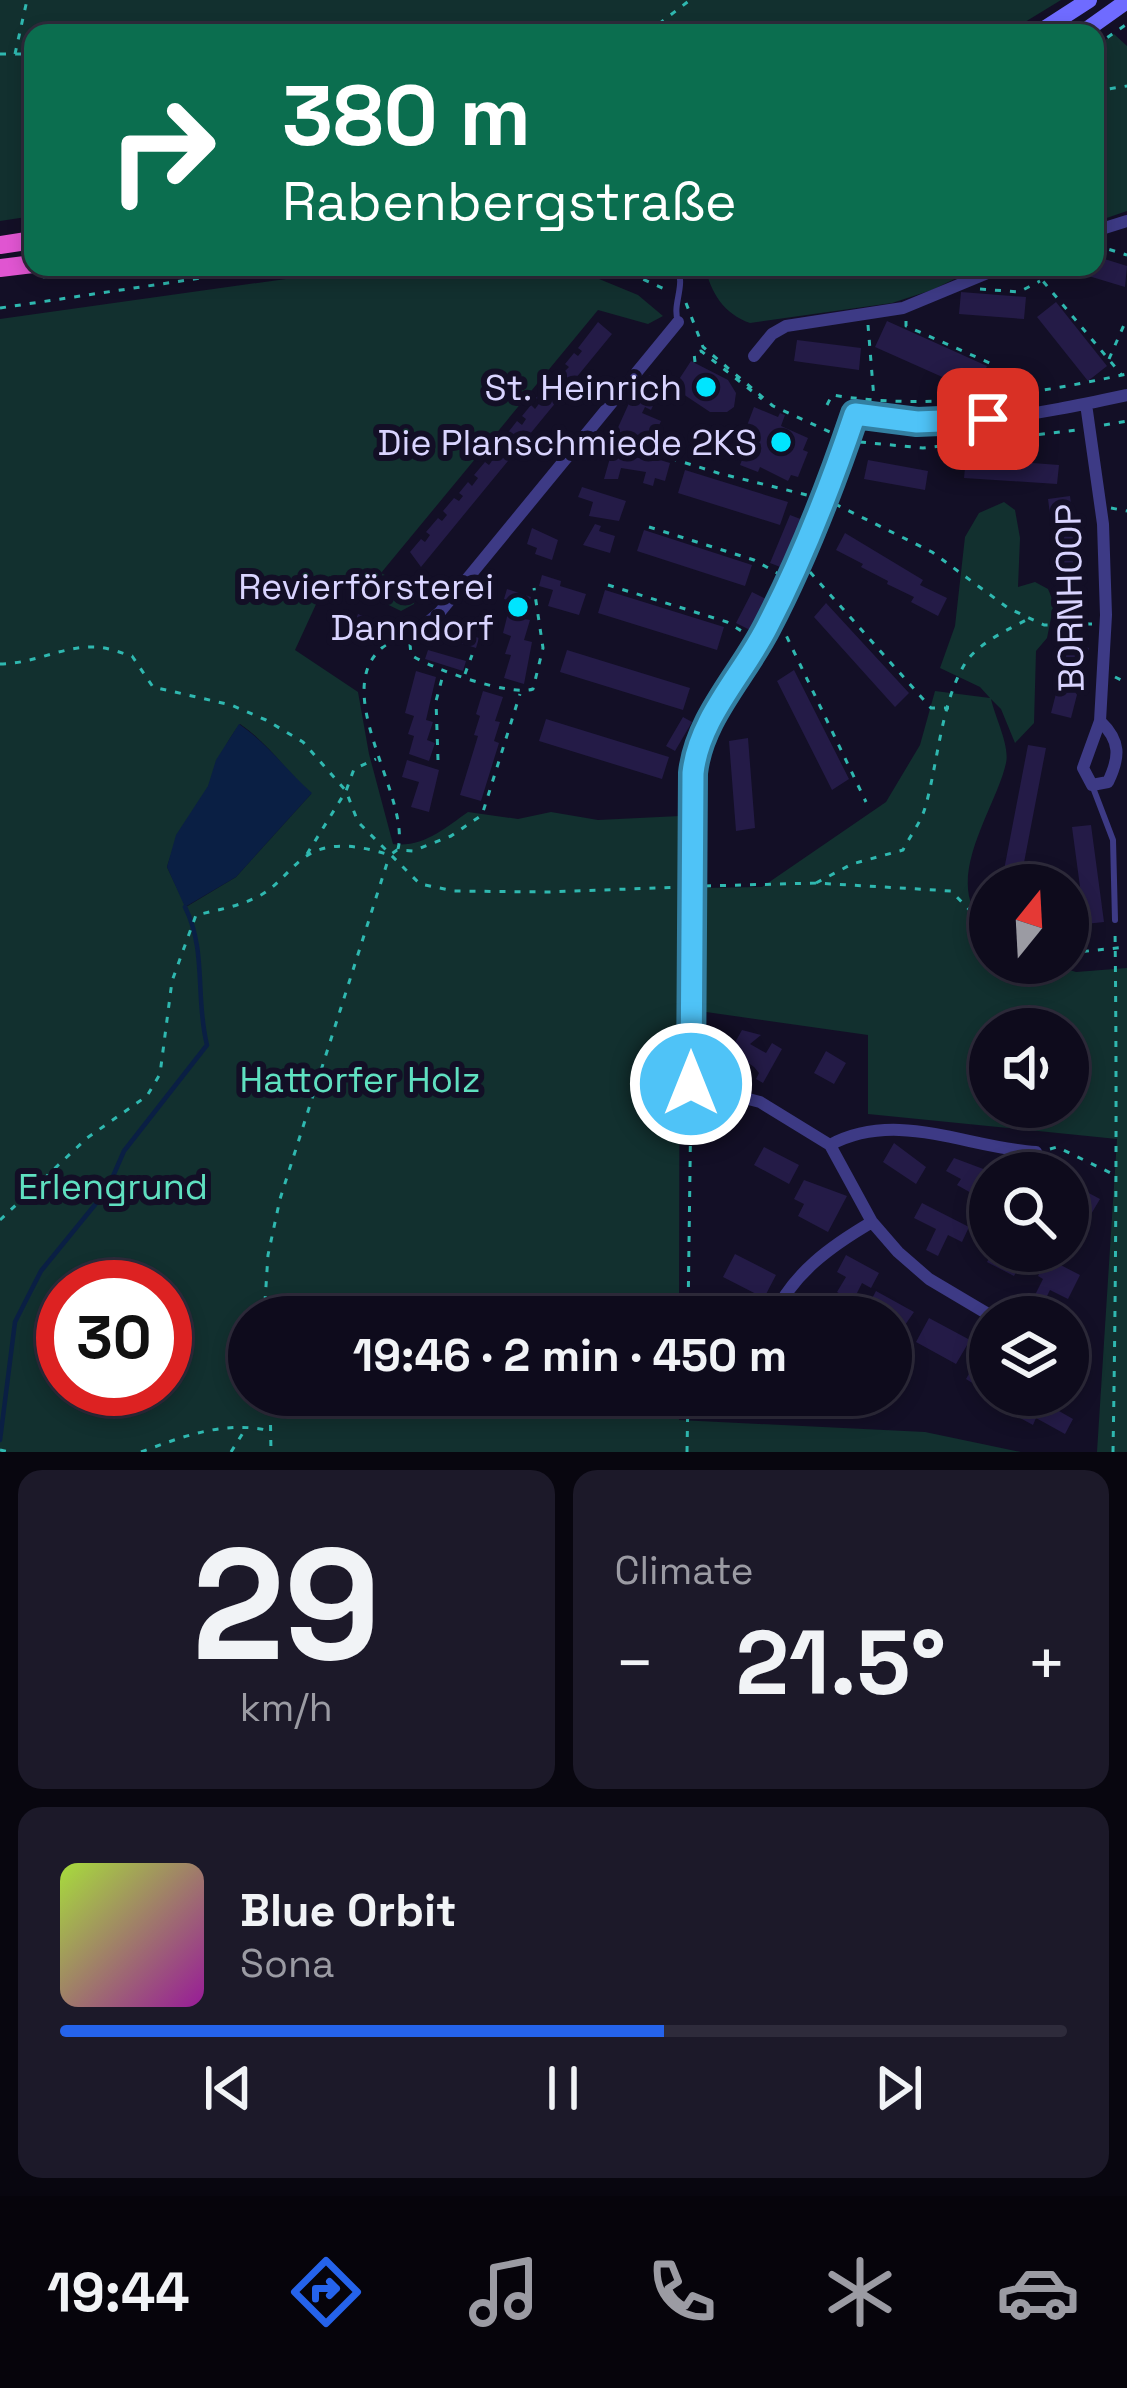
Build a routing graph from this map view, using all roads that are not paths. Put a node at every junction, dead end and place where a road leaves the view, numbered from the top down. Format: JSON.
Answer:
{"nodes":[{"id":1,"x":1089,"y":0,"type":"edge"},
{"id":2,"x":1127,"y":1,"type":"edge"},
{"id":3,"x":1052,"y":24,"type":"edge"},
{"id":4,"x":1095,"y":24,"type":"edge"},
{"id":5,"x":679,"y":276,"type":"edge"},
{"id":6,"x":981,"y":276,"type":"edge"},
{"id":7,"x":678,"y":322,"type":"joint"},
{"id":8,"x":754,"y":356,"type":"dead end"},
{"id":9,"x":1127,"y":395,"type":"edge"},
{"id":10,"x":1086,"y":404,"type":"junction"},
{"id":11,"x":408,"y":633,"type":"road end"},
{"id":12,"x":1100,"y":721,"type":"junction"},
{"id":13,"x":1092,"y":785,"type":"junction"},
{"id":14,"x":1115,"y":920,"type":"road end"},
{"id":15,"x":830,"y":1145,"type":"junction"},
{"id":16,"x":1036,"y":1152,"type":"road end"},
{"id":17,"x":872,"y":1222,"type":"junction"},
{"id":18,"x":785,"y":1296,"type":"edge"},
{"id":19,"x":969,"y":1303,"type":"edge"}],
"edges":[{"from":1,"to":3,"type":"main road"},
{"from":2,"to":4,"type":"main road"},
{"from":5,"to":7,"type":"lane"},
{"from":6,"to":8,"type":"street"},
{"from":7,"to":11,"type":"street"},
{"from":9,"to":10,"type":"street"},
{"from":10,"to":12,"type":"street","name":"BORNHOOP"},
{"from":10,"to":15,"type":"street"},
{"from":12,"to":13,"type":"street","name":"BORNHOOP"},
{"from":12,"to":13,"type":"street","name":"BORNHOOP"},
{"from":13,"to":14,"type":"lane","name":"BORNHOOP"},
{"from":15,"to":16,"type":"street"},
{"from":15,"to":17,"type":"street"},
{"from":17,"to":18,"type":"street"},
{"from":17,"to":19,"type":"street"}]}
